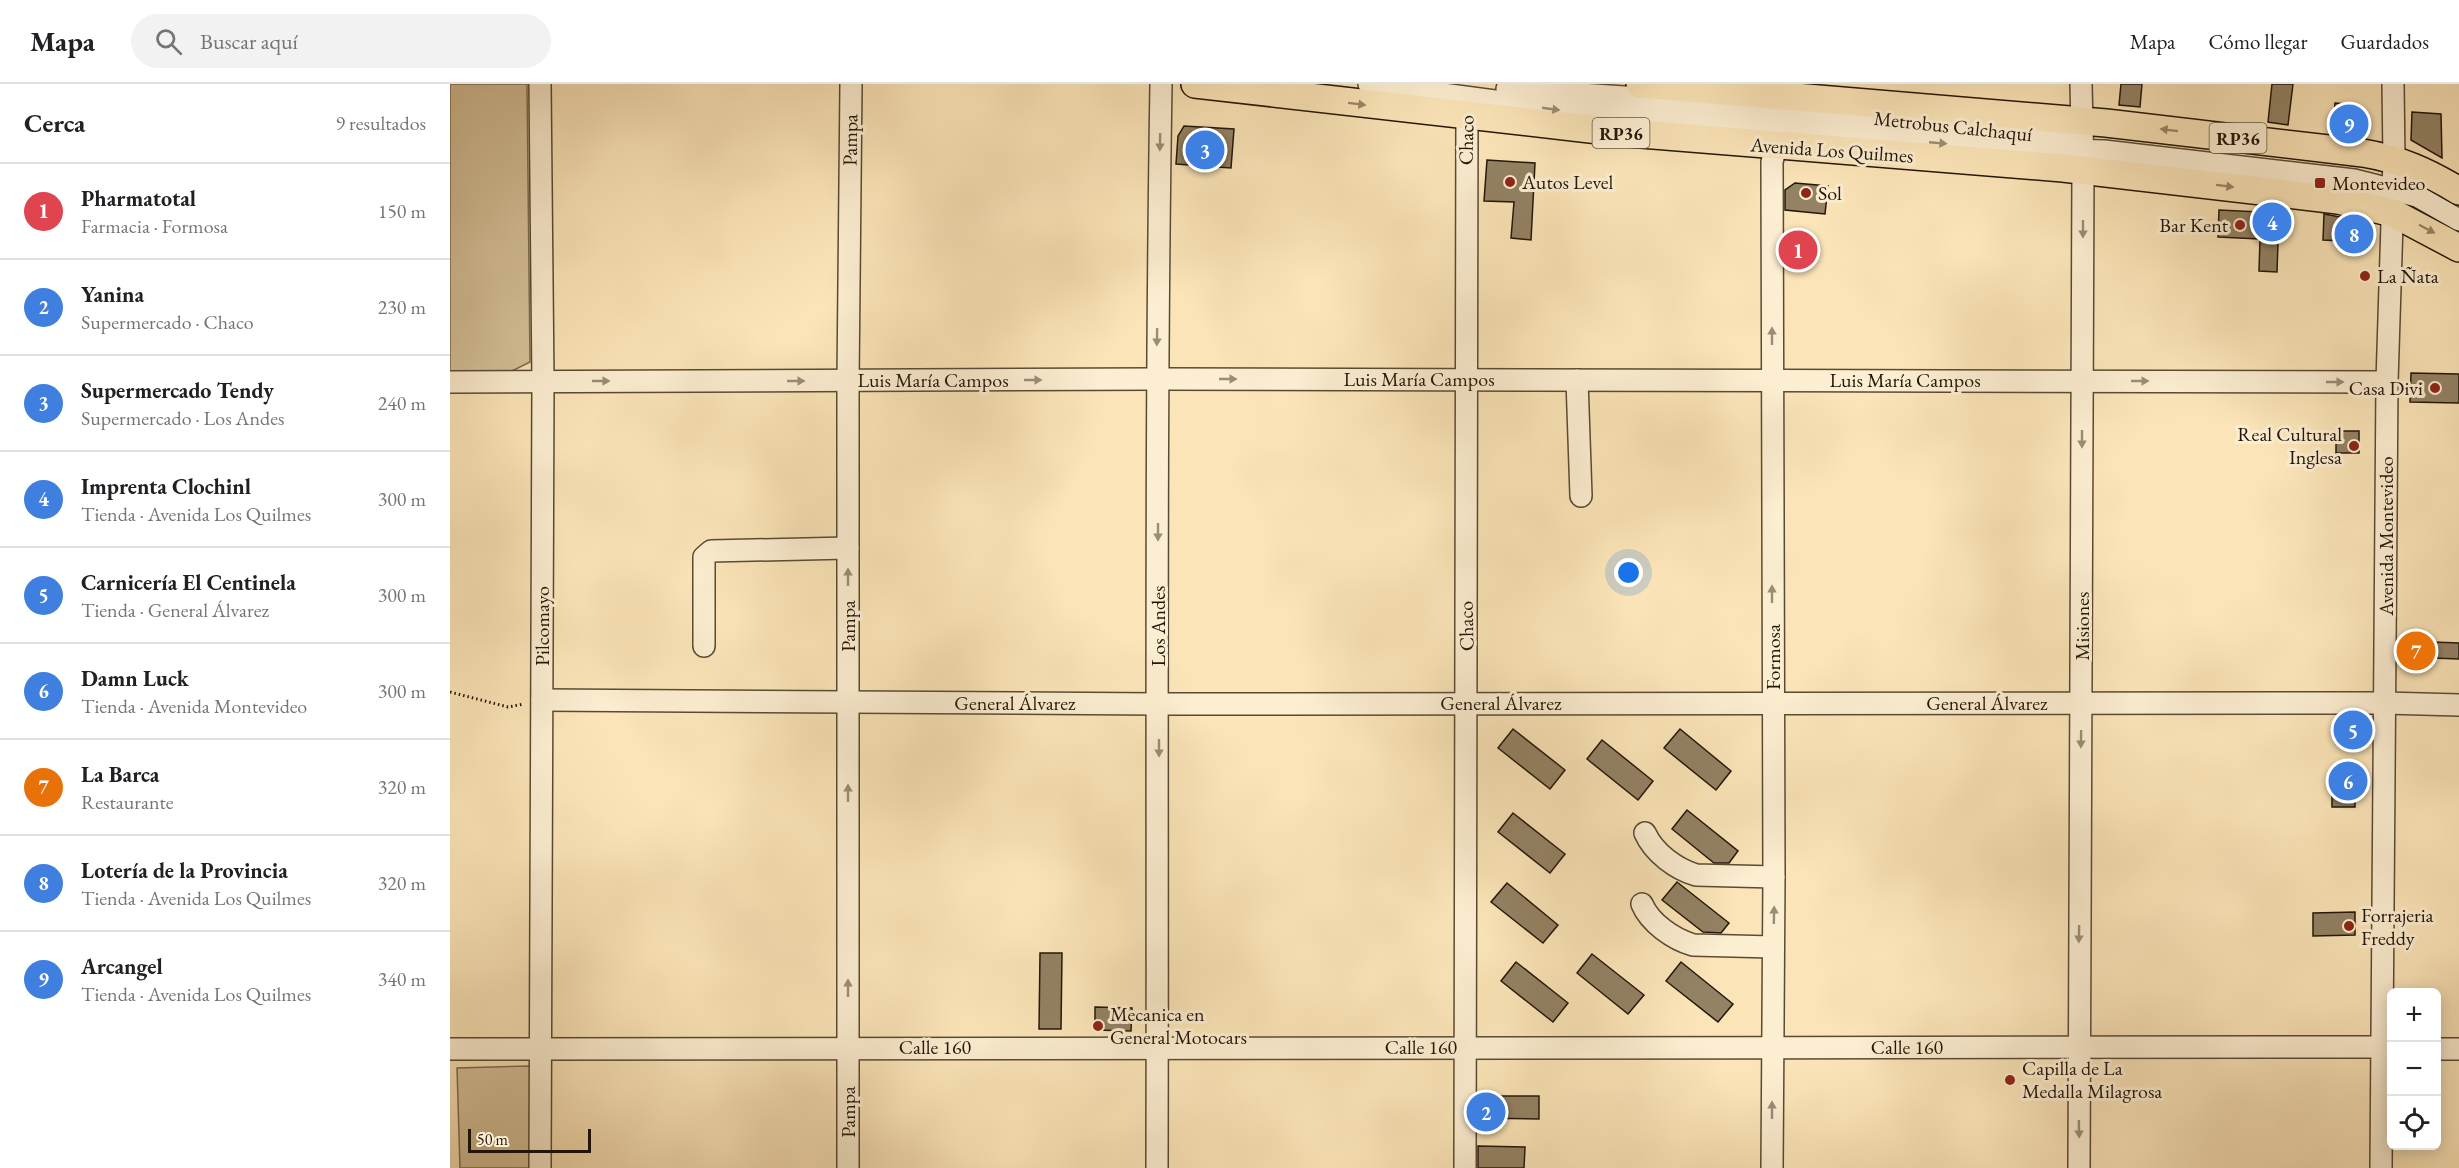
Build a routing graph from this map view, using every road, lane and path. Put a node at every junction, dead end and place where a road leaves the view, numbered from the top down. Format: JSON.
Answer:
{"nodes":[{"id":1,"x":540,"y":84,"type":"edge"},
{"id":2,"x":851,"y":84,"type":"edge"},
{"id":3,"x":1161,"y":84,"type":"edge"},
{"id":4,"x":1195,"y":84,"type":"edge"},
{"id":5,"x":1369,"y":84,"type":"edge"},
{"id":6,"x":1437,"y":84,"type":"edge"},
{"id":7,"x":1640,"y":84,"type":"edge"},
{"id":8,"x":2081,"y":84,"type":"edge"},
{"id":9,"x":2393,"y":84,"type":"edge"},
{"id":10,"x":1777,"y":91,"type":"edge"},
{"id":11,"x":1467,"y":96,"type":"edge"},
{"id":12,"x":1629,"y":117,"type":"junction"},
{"id":13,"x":2082,"y":145,"type":"junction"},
{"id":14,"x":1776,"y":146,"type":"junction"},
{"id":15,"x":2393,"y":184,"type":"junction"},
{"id":16,"x":2459,"y":191,"type":"edge"},
{"id":17,"x":2459,"y":210,"type":"edge"},
{"id":18,"x":2459,"y":220,"type":"edge"},
{"id":19,"x":2459,"y":248,"type":"edge"},
{"id":20,"x":1156,"y":379,"type":"junction"},
{"id":21,"x":1464,"y":379,"type":"junction"},
{"id":22,"x":1577,"y":380,"type":"junction"},
{"id":23,"x":1772,"y":380,"type":"junction"},
{"id":24,"x":543,"y":381,"type":"junction"},
{"id":25,"x":848,"y":381,"type":"junction"},
{"id":26,"x":2082,"y":381,"type":"junction"},
{"id":27,"x":450,"y":382,"type":"edge"},
{"id":28,"x":2387,"y":382,"type":"junction"},
{"id":29,"x":1581,"y":496,"type":"dead end"},
{"id":30,"x":848,"y":548,"type":"junction"},
{"id":31,"x":704,"y":646,"type":"dead end"},
{"id":32,"x":450,"y":692,"type":"edge"},
{"id":33,"x":542,"y":700,"type":"junction"},
{"id":34,"x":847,"y":702,"type":"junction"},
{"id":35,"x":1467,"y":703,"type":"junction"},
{"id":36,"x":1773,"y":703,"type":"junction"},
{"id":37,"x":2082,"y":703,"type":"junction"},
{"id":38,"x":2385,"y":703,"type":"junction"},
{"id":39,"x":1159,"y":704,"type":"junction"},
{"id":40,"x":2459,"y":705,"type":"edge"},
{"id":41,"x":1645,"y":833,"type":"dead end"},
{"id":42,"x":1774,"y":877,"type":"junction"},
{"id":43,"x":1642,"y":903,"type":"dead end"},
{"id":44,"x":1773,"y":947,"type":"junction"},
{"id":45,"x":848,"y":1047,"type":"junction"},
{"id":46,"x":1465,"y":1047,"type":"junction"},
{"id":47,"x":2078,"y":1047,"type":"junction"},
{"id":48,"x":2387,"y":1047,"type":"edge"},
{"id":49,"x":1158,"y":1048,"type":"junction"},
{"id":50,"x":1772,"y":1048,"type":"junction"},
{"id":51,"x":2441,"y":1048,"type":"edge"},
{"id":52,"x":450,"y":1049,"type":"edge"},
{"id":53,"x":541,"y":1049,"type":"junction"},
{"id":54,"x":2459,"y":1049,"type":"edge"},
{"id":55,"x":540,"y":1168,"type":"edge"},
{"id":56,"x":848,"y":1168,"type":"edge"},
{"id":57,"x":1157,"y":1168,"type":"edge"},
{"id":58,"x":1465,"y":1168,"type":"edge"},
{"id":59,"x":1772,"y":1168,"type":"edge"},
{"id":60,"x":2079,"y":1168,"type":"edge"},
{"id":61,"x":2381,"y":1168,"type":"edge"}],
"edges":[{"from":1,"to":24,"type":"street","name":"Pilcomayo"},
{"from":2,"to":25,"type":"street","name":"Pampa"},
{"from":3,"to":20,"type":"street","name":"Los Andes","one_way":true},
{"from":4,"to":11,"type":"main road","name":"Avenida Los Quilmes","number":"RP36","one_way":true},
{"from":5,"to":11,"type":"street","name":"Metrobus Calchaquí"},
{"from":6,"to":11,"type":"street","name":"Metrobus Calchaquí"},
{"from":7,"to":10,"type":"main road","name":"Avenida Los Quilmes","number":"RP36"},
{"from":8,"to":13,"type":"street","name":"Misiones"},
{"from":9,"to":15,"type":"street","name":"Avenida Montevideo"},
{"from":10,"to":13,"type":"main road","name":"Avenida Los Quilmes","number":"RP36"},
{"from":11,"to":12,"type":"street","name":"Metrobus Calchaquí","one_way":true},
{"from":11,"to":13,"type":"street","name":"Metrobus Calchaquí"},
{"from":11,"to":14,"type":"main road","name":"Avenida Los Quilmes","number":"RP36"},
{"from":11,"to":21,"type":"street","name":"Chaco"},
{"from":12,"to":13,"type":"street","name":"Metrobus Calchaquí","one_way":true},
{"from":12,"to":14,"type":"street","name":"Metrobus Calchaquí"},
{"from":13,"to":14,"type":"main road","name":"Avenida Los Quilmes","number":"RP36"},
{"from":13,"to":15,"type":"main road","name":"Avenida Los Quilmes","number":"RP36","one_way":true},
{"from":15,"to":13,"type":"main road","name":"Avenida Los Quilmes","number":"RP36","one_way":true},
{"from":13,"to":26,"type":"street","name":"Misiones","one_way":true},
{"from":23,"to":14,"type":"street","name":"Formosa","one_way":true},
{"from":15,"to":16,"type":"main road","name":"Avenida Los Quilmes","number":"RP36"},
{"from":15,"to":17,"type":"street"},
{"from":15,"to":18,"type":"street"},
{"from":15,"to":19,"type":"main road","name":"Avenida Los Quilmes","number":"RP36","one_way":true},
{"from":15,"to":28,"type":"street","name":"Avenida Montevideo"},
{"from":20,"to":21,"type":"street","name":"Luis María Campos","one_way":true},
{"from":25,"to":20,"type":"street","name":"Luis María Campos","one_way":true},
{"from":20,"to":39,"type":"street","name":"Los Andes","one_way":true},
{"from":21,"to":22,"type":"street","name":"Luis María Campos"},
{"from":21,"to":35,"type":"street","name":"Chaco"},
{"from":22,"to":23,"type":"street","name":"Luis María Campos"},
{"from":22,"to":29,"type":"street"},
{"from":23,"to":26,"type":"street","name":"Luis María Campos"},
{"from":36,"to":23,"type":"street","name":"Formosa","one_way":true},
{"from":24,"to":25,"type":"street","name":"Luis María Campos","one_way":true},
{"from":24,"to":27,"type":"street","name":"Luis María Campos"},
{"from":24,"to":33,"type":"street","name":"Pilcomayo"},
{"from":25,"to":30,"type":"street","name":"Pampa"},
{"from":26,"to":28,"type":"street","name":"Luis María Campos","one_way":true},
{"from":26,"to":37,"type":"street","name":"Misiones","one_way":true},
{"from":28,"to":38,"type":"street","name":"Avenida Montevideo"},
{"from":30,"to":31,"type":"street"},
{"from":34,"to":30,"type":"street","name":"Pampa","one_way":true},
{"from":32,"to":33,"type":"path"},
{"from":33,"to":34,"type":"street","name":"General Álvarez"},
{"from":33,"to":53,"type":"street","name":"Pilcomayo"},
{"from":34,"to":39,"type":"street","name":"General Álvarez"},
{"from":45,"to":34,"type":"street","name":"Pampa","one_way":true},
{"from":35,"to":36,"type":"street","name":"General Álvarez"},
{"from":35,"to":39,"type":"street","name":"General Álvarez"},
{"from":35,"to":46,"type":"street","name":"Chaco"},
{"from":36,"to":37,"type":"street","name":"General Álvarez"},
{"from":36,"to":42,"type":"street","name":"Formosa"},
{"from":37,"to":38,"type":"street","name":"General Álvarez"},
{"from":37,"to":47,"type":"street","name":"Misiones","one_way":true},
{"from":38,"to":40,"type":"street","name":"General Álvarez"},
{"from":38,"to":48,"type":"street","name":"Avenida Montevideo"},
{"from":39,"to":49,"type":"street","name":"Los Andes","one_way":true},
{"from":41,"to":42,"type":"street"},
{"from":44,"to":42,"type":"street","name":"Formosa","one_way":true},
{"from":43,"to":44,"type":"street"},
{"from":44,"to":50,"type":"street","name":"Formosa"},
{"from":45,"to":49,"type":"street","name":"Calle 160"},
{"from":45,"to":53,"type":"street","name":"Calle 160"},
{"from":45,"to":56,"type":"street","name":"Pampa"},
{"from":46,"to":49,"type":"street","name":"Calle 160"},
{"from":46,"to":50,"type":"street","name":"Calle 160"},
{"from":46,"to":58,"type":"street","name":"Chaco"},
{"from":47,"to":48,"type":"street","name":"Calle 160"},
{"from":47,"to":50,"type":"street","name":"Calle 160"},
{"from":47,"to":60,"type":"street","name":"Misiones","one_way":true},
{"from":48,"to":61,"type":"street","name":"Avenida Montevideo"},
{"from":49,"to":57,"type":"street","name":"Los Andes"},
{"from":59,"to":50,"type":"street","name":"Formosa","one_way":true},
{"from":51,"to":54,"type":"street"},
{"from":52,"to":53,"type":"street","name":"Calle 160"},
{"from":53,"to":55,"type":"street","name":"Pilcomayo"}]}
